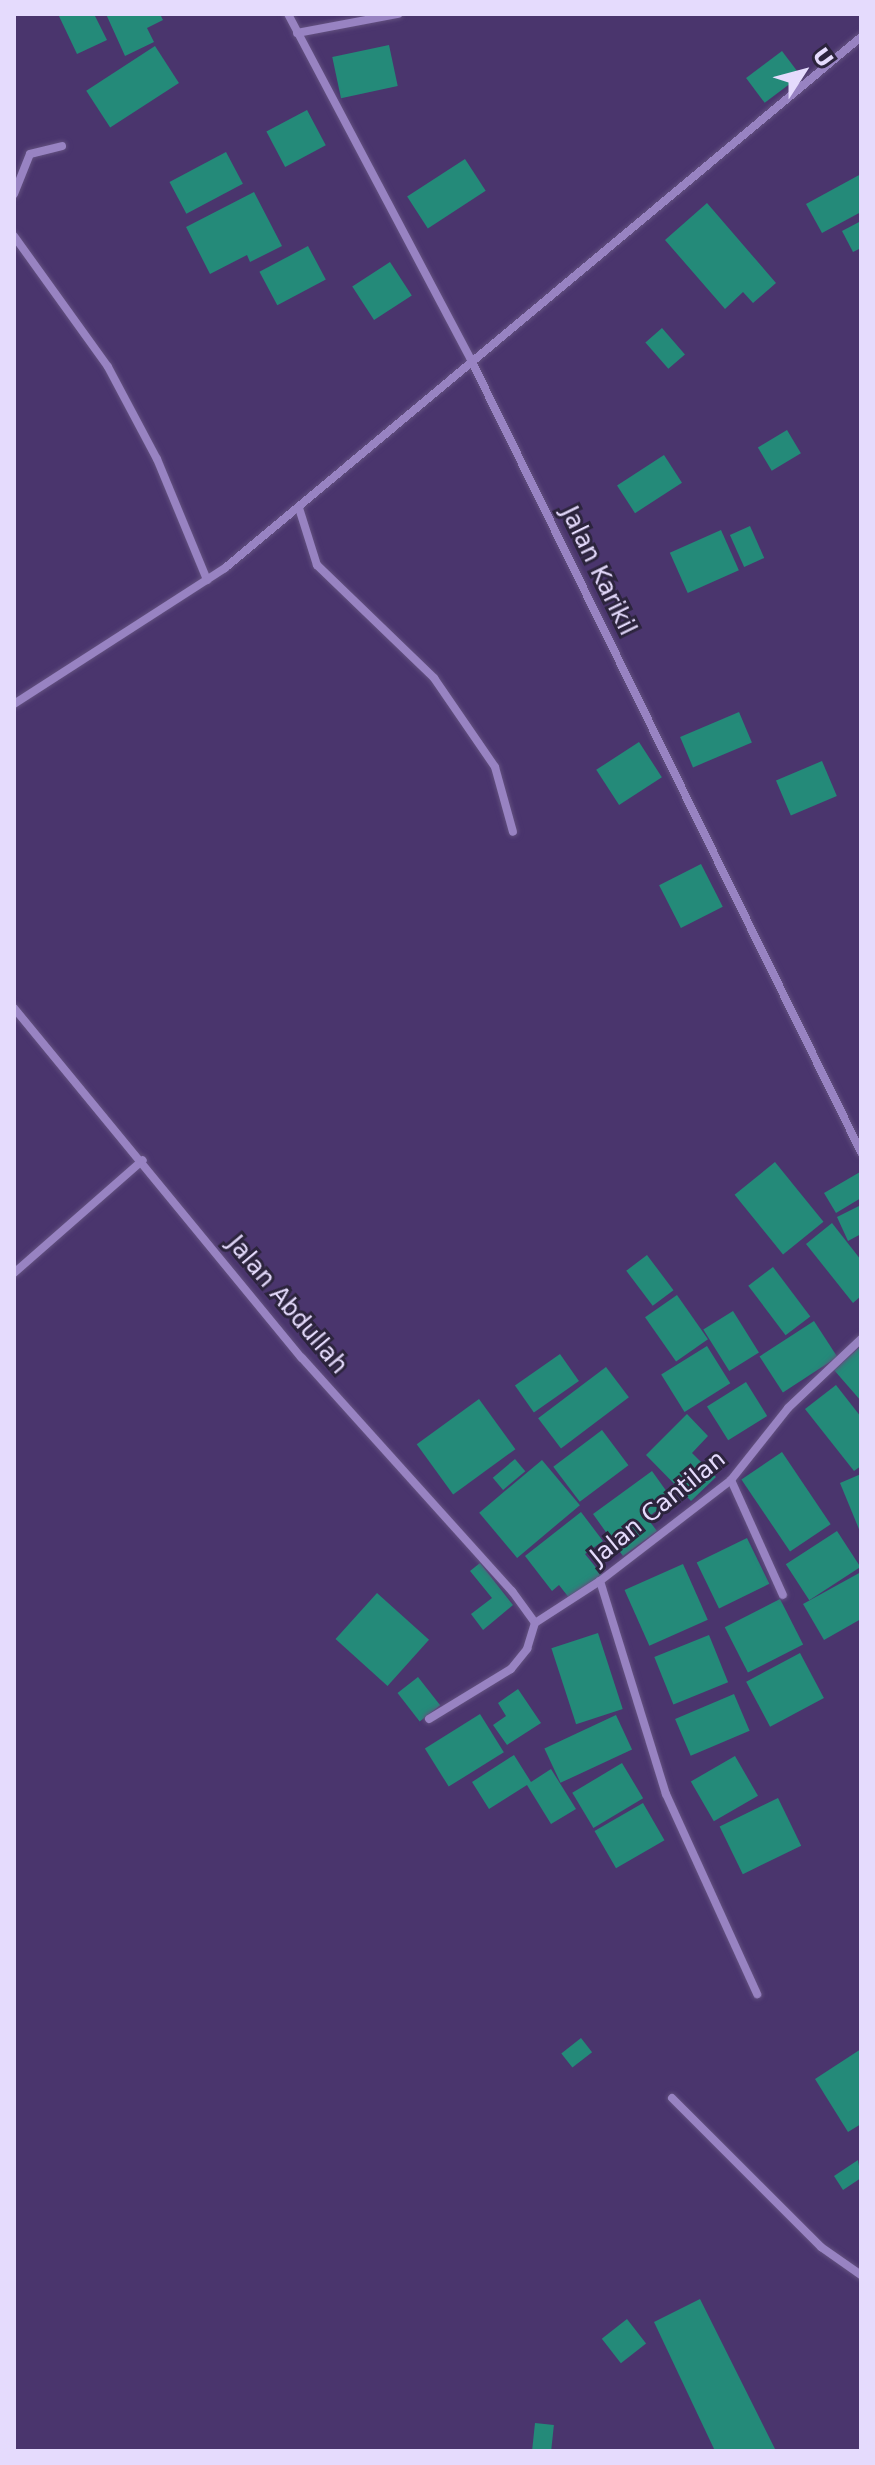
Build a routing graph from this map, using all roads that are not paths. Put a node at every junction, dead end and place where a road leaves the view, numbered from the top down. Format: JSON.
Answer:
{"nodes":[{"id":1,"x":288,"y":14,"type":"edge"},
{"id":2,"x":398,"y":14,"type":"edge"},
{"id":3,"x":297,"y":33,"type":"junction"},
{"id":4,"x":861,"y":37,"type":"edge"},
{"id":5,"x":62,"y":146,"type":"dead end"},
{"id":6,"x":14,"y":194,"type":"edge"},
{"id":7,"x":14,"y":236,"type":"edge"},
{"id":8,"x":471,"y":360,"type":"junction"},
{"id":9,"x":299,"y":508,"type":"junction"},
{"id":10,"x":207,"y":580,"type":"junction"},
{"id":11,"x":14,"y":704,"type":"edge"},
{"id":12,"x":513,"y":832,"type":"dead end"},
{"id":13,"x":14,"y":1008,"type":"edge"},
{"id":14,"x":861,"y":1152,"type":"edge"},
{"id":15,"x":143,"y":1160,"type":"junction"},
{"id":16,"x":14,"y":1273,"type":"edge"},
{"id":17,"x":861,"y":1339,"type":"edge"},
{"id":18,"x":731,"y":1480,"type":"junction"},
{"id":19,"x":600,"y":1581,"type":"junction"},
{"id":20,"x":783,"y":1595,"type":"dead end"},
{"id":21,"x":535,"y":1623,"type":"junction"},
{"id":22,"x":429,"y":1719,"type":"dead end"},
{"id":23,"x":757,"y":1994,"type":"dead end"},
{"id":24,"x":672,"y":2098,"type":"dead end"},
{"id":25,"x":861,"y":2275,"type":"edge"}],
"edges":[{"from":1,"to":3,"type":"street","name":"Jalan Karikil"},
{"from":2,"to":3,"type":"street"},
{"from":3,"to":8,"type":"street","name":"Jalan Karikil"},
{"from":4,"to":8,"type":"street"},
{"from":5,"to":6,"type":"street"},
{"from":7,"to":10,"type":"street"},
{"from":8,"to":9,"type":"street"},
{"from":8,"to":14,"type":"street","name":"Jalan Karikil"},
{"from":9,"to":10,"type":"street"},
{"from":9,"to":12,"type":"street"},
{"from":10,"to":11,"type":"street"},
{"from":13,"to":15,"type":"street","name":"Jalan Abdullah"},
{"from":15,"to":16,"type":"street"},
{"from":15,"to":21,"type":"street","name":"Jalan Abdullah"},
{"from":17,"to":18,"type":"street","name":"Jalan Cantilan"},
{"from":18,"to":19,"type":"street","name":"Jalan Cantilan"},
{"from":18,"to":20,"type":"street"},
{"from":19,"to":21,"type":"street","name":"Jalan Cantilan"},
{"from":19,"to":23,"type":"street"},
{"from":21,"to":22,"type":"street"},
{"from":24,"to":25,"type":"street"}]}
